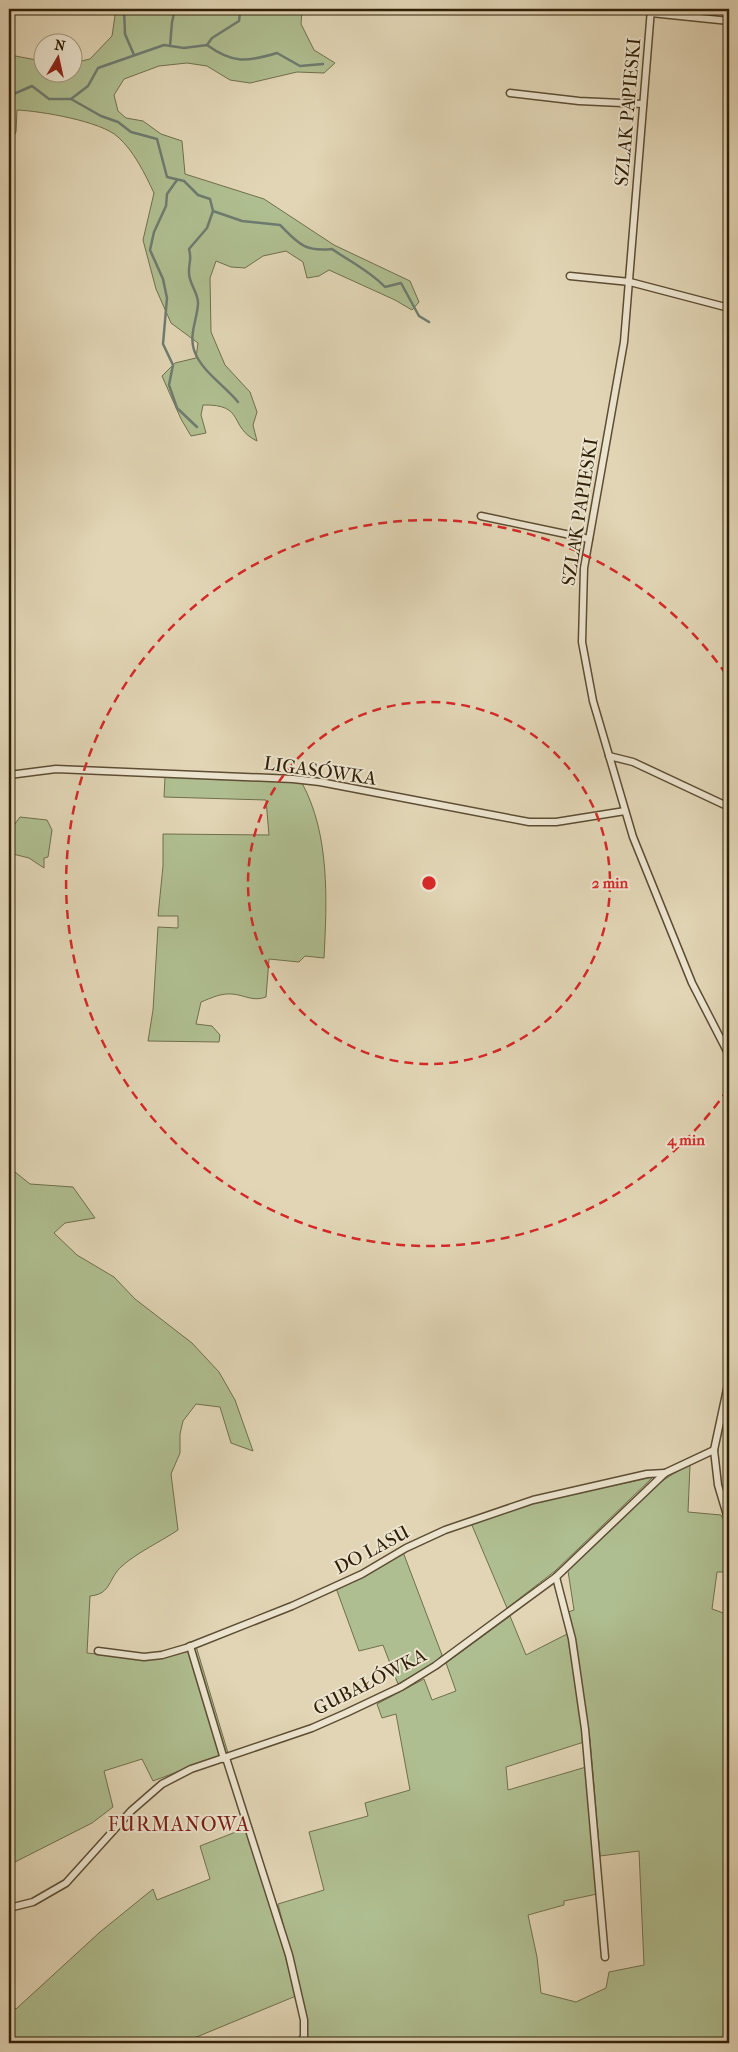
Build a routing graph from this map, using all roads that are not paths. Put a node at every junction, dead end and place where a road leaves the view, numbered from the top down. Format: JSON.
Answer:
{"nodes":[{"id":1,"x":651,"y":11,"type":"edge"},
{"id":2,"x":729,"y":21,"type":"edge"},
{"id":3,"x":510,"y":93,"type":"dead end"},
{"id":4,"x":643,"y":104,"type":"junction"},
{"id":5,"x":570,"y":276,"type":"dead end"},
{"id":6,"x":630,"y":282,"type":"junction"},
{"id":7,"x":729,"y":308,"type":"edge"},
{"id":8,"x":481,"y":516,"type":"dead end"},
{"id":9,"x":589,"y":539,"type":"junction"},
{"id":10,"x":609,"y":756,"type":"junction"},
{"id":11,"x":9,"y":775,"type":"edge"},
{"id":12,"x":729,"y":807,"type":"edge"},
{"id":13,"x":625,"y":811,"type":"junction"},
{"id":14,"x":729,"y":1056,"type":"edge"},
{"id":15,"x":729,"y":1380,"type":"edge"},
{"id":16,"x":714,"y":1450,"type":"junction"},
{"id":17,"x":664,"y":1473,"type":"junction"},
{"id":18,"x":729,"y":1522,"type":"edge"},
{"id":19,"x":556,"y":1577,"type":"junction"},
{"id":20,"x":190,"y":1646,"type":"junction"},
{"id":21,"x":98,"y":1651,"type":"dead end"},
{"id":22,"x":225,"y":1758,"type":"junction"},
{"id":23,"x":9,"y":1908,"type":"edge"},
{"id":24,"x":605,"y":1957,"type":"dead end"},
{"id":25,"x":299,"y":2043,"type":"edge"}],
"edges":[{"from":1,"to":2,"type":"street"},
{"from":1,"to":4,"type":"street","name":"SZLAK PAPIESKI"},
{"from":3,"to":4,"type":"street"},
{"from":4,"to":6,"type":"street","name":"SZLAK PAPIESKI"},
{"from":5,"to":6,"type":"street"},
{"from":6,"to":7,"type":"street"},
{"from":6,"to":9,"type":"street","name":"SZLAK PAPIESKI"},
{"from":8,"to":9,"type":"street"},
{"from":9,"to":10,"type":"street","name":"SZLAK PAPIESKI"},
{"from":10,"to":12,"type":"street"},
{"from":10,"to":13,"type":"street","name":"SZLAK PAPIESKI"},
{"from":11,"to":13,"type":"street","name":"LIGASÓWKA"},
{"from":13,"to":14,"type":"street","name":"SZLAK PAPIESKI"},
{"from":15,"to":16,"type":"street"},
{"from":16,"to":17,"type":"street","name":"GUBAŁÓWKA"},
{"from":16,"to":18,"type":"street"},
{"from":17,"to":19,"type":"street","name":"GUBAŁÓWKA"},
{"from":17,"to":20,"type":"street","name":"DO LASU"},
{"from":19,"to":22,"type":"street","name":"GUBAŁÓWKA"},
{"from":19,"to":24,"type":"street"},
{"from":20,"to":21,"type":"street","name":"DO LASU"},
{"from":20,"to":22,"type":"street"},
{"from":22,"to":23,"type":"street","name":"GUBAŁÓWKA"},
{"from":22,"to":25,"type":"street"}]}
